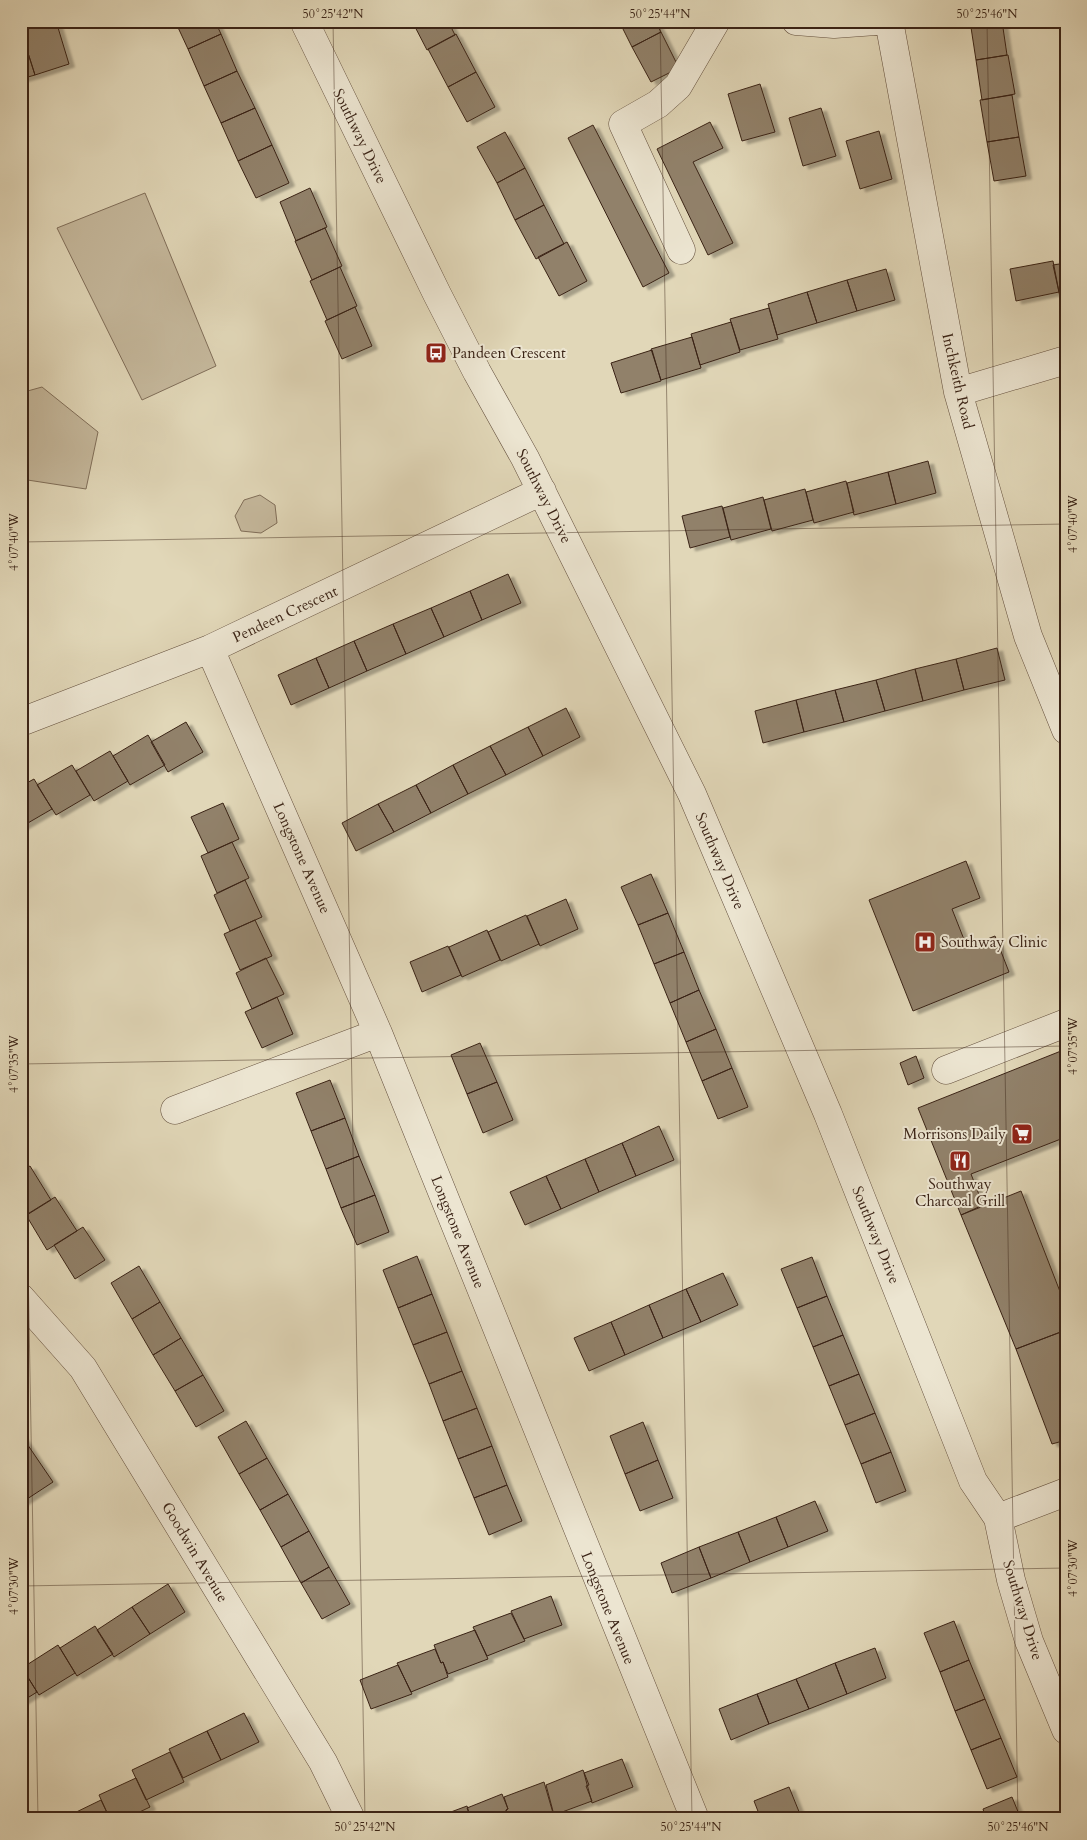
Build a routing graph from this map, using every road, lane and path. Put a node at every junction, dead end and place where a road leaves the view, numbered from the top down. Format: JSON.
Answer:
{"nodes":[{"id":1,"x":304,"y":21,"type":"edge"},
{"id":2,"x":716,"y":21,"type":"edge"},
{"id":3,"x":796,"y":21,"type":"edge"},
{"id":4,"x":876,"y":21,"type":"edge"},
{"id":5,"x":889,"y":21,"type":"edge"},
{"id":6,"x":681,"y":250,"type":"dead end"},
{"id":7,"x":1066,"y":360,"type":"edge"},
{"id":8,"x":958,"y":392,"type":"junction"},
{"id":9,"x":542,"y":491,"type":"junction"},
{"id":10,"x":210,"y":649,"type":"junction"},
{"id":11,"x":21,"y":722,"type":"edge"},
{"id":12,"x":1066,"y":730,"type":"edge"},
{"id":13,"x":1066,"y":1023,"type":"edge"},
{"id":14,"x":378,"y":1033,"type":"junction"},
{"id":15,"x":946,"y":1070,"type":"dead end"},
{"id":16,"x":175,"y":1110,"type":"dead end"},
{"id":17,"x":21,"y":1298,"type":"edge"},
{"id":18,"x":1066,"y":1492,"type":"edge"},
{"id":19,"x":998,"y":1518,"type":"junction"},
{"id":20,"x":1066,"y":1730,"type":"edge"},
{"id":21,"x":351,"y":1819,"type":"edge"},
{"id":22,"x":695,"y":1819,"type":"edge"}],
"edges":[{"from":1,"to":9,"type":"street","name":"Southway Drive"},
{"from":2,"to":6,"type":"street"},
{"from":3,"to":4,"type":"street"},
{"from":5,"to":8,"type":"street","name":"Inchkeith Road"},
{"from":7,"to":8,"type":"street"},
{"from":8,"to":12,"type":"street","name":"Inchkeith Road"},
{"from":9,"to":10,"type":"street","name":"Pendeen Crescent"},
{"from":9,"to":19,"type":"street","name":"Southway Drive"},
{"from":10,"to":11,"type":"street","name":"Pendeen Crescent"},
{"from":10,"to":14,"type":"street","name":"Longstone Avenue"},
{"from":13,"to":15,"type":"street"},
{"from":14,"to":16,"type":"street"},
{"from":14,"to":22,"type":"street","name":"Longstone Avenue"},
{"from":17,"to":21,"type":"street","name":"Goodwin Avenue"},
{"from":18,"to":19,"type":"street"},
{"from":19,"to":20,"type":"street","name":"Southway Drive"}]}
